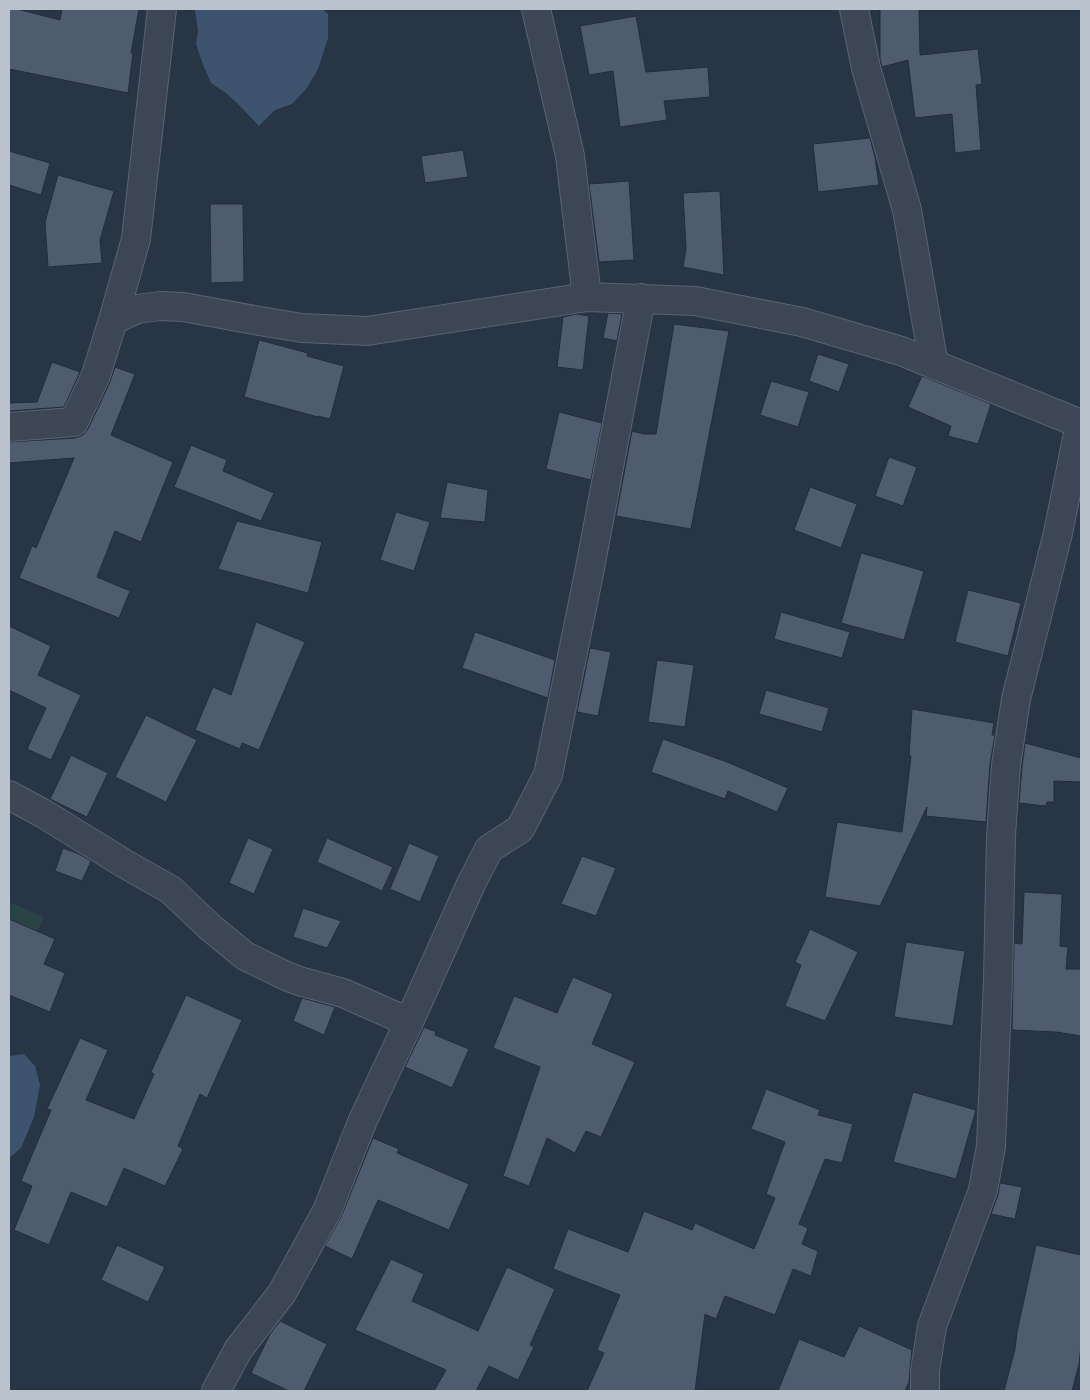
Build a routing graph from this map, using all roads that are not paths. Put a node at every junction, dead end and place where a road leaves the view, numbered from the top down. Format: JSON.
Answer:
{"nodes":[{"id":1,"x":162,"y":9,"type":"edge"},
{"id":2,"x":536,"y":9,"type":"edge"},
{"id":3,"x":854,"y":9,"type":"edge"},
{"id":4,"x":587,"y":297,"type":"junction"},
{"id":5,"x":641,"y":298,"type":"junction"},
{"id":6,"x":113,"y":320,"type":"junction"},
{"id":7,"x":934,"y":365,"type":"junction"},
{"id":8,"x":1081,"y":424,"type":"edge"},
{"id":9,"x":9,"y":427,"type":"edge"},
{"id":10,"x":9,"y":795,"type":"edge"},
{"id":11,"x":409,"y":1022,"type":"junction"},
{"id":12,"x":216,"y":1391,"type":"edge"},
{"id":13,"x":925,"y":1391,"type":"edge"}],
"edges":[{"from":1,"to":6,"type":"street"},
{"from":2,"to":4,"type":"street"},
{"from":3,"to":7,"type":"street"},
{"from":4,"to":5,"type":"street"},
{"from":4,"to":6,"type":"street"},
{"from":5,"to":7,"type":"street"},
{"from":5,"to":11,"type":"street"},
{"from":6,"to":9,"type":"street"},
{"from":7,"to":8,"type":"street"},
{"from":8,"to":13,"type":"street"},
{"from":10,"to":11,"type":"street"},
{"from":11,"to":12,"type":"street"}]}
